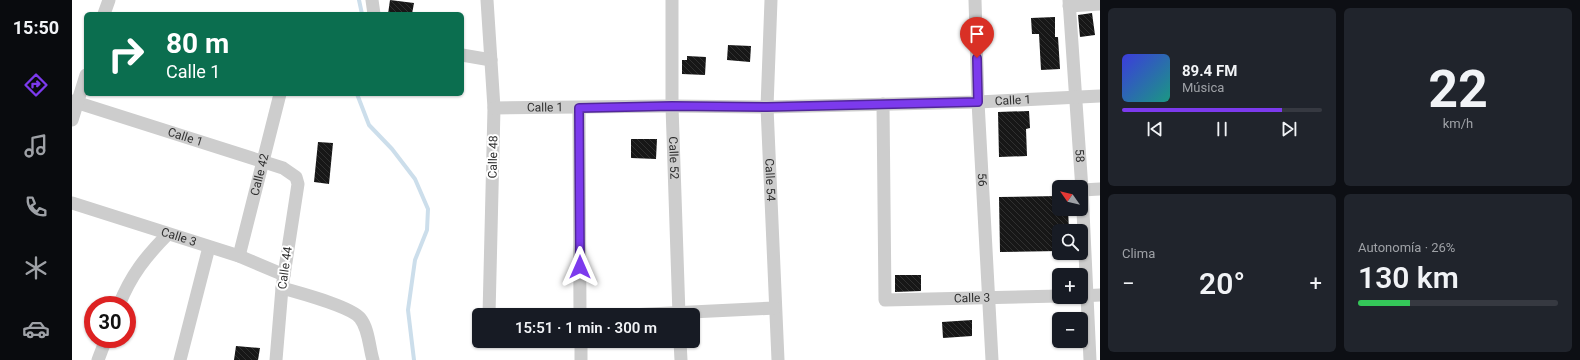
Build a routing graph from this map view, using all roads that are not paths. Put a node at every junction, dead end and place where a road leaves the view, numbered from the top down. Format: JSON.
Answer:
{"nodes":[{"id":1,"x":372,"y":0,"type":"edge"},
{"id":2,"x":487,"y":0,"type":"edge"},
{"id":3,"x":672,"y":0,"type":"edge"},
{"id":4,"x":771,"y":0,"type":"edge"},
{"id":5,"x":975,"y":0,"type":"edge"},
{"id":6,"x":1069,"y":3,"type":"edge"},
{"id":7,"x":1100,"y":4,"type":"edge"},
{"id":8,"x":374,"y":12,"type":"edge"},
{"id":9,"x":464,"y":55,"type":"edge"},
{"id":10,"x":491,"y":60,"type":"junction"},
{"id":11,"x":84,"y":80,"type":"edge"},
{"id":12,"x":279,"y":96,"type":"edge"},
{"id":13,"x":1100,"y":96,"type":"edge"},
{"id":14,"x":1076,"y":98,"type":"junction"},
{"id":15,"x":75,"y":102,"type":"edge"},
{"id":16,"x":978,"y":102,"type":"junction"},
{"id":17,"x":883,"y":104,"type":"junction"},
{"id":18,"x":672,"y":106,"type":"junction"},
{"id":19,"x":767,"y":107,"type":"junction"},
{"id":20,"x":494,"y":108,"type":"junction"},
{"id":21,"x":579,"y":108,"type":"junction"},
{"id":22,"x":72,"y":120,"type":"edge"},
{"id":23,"x":263,"y":161,"type":"junction"},
{"id":24,"x":296,"y":177,"type":"joint"},
{"id":25,"x":1081,"y":180,"type":"edge"},
{"id":26,"x":1100,"y":189,"type":"edge"},
{"id":27,"x":1088,"y":190,"type":"edge"},
{"id":28,"x":72,"y":204,"type":"edge"},
{"id":29,"x":1084,"y":216,"type":"edge"},
{"id":30,"x":168,"y":234,"type":"junction"},
{"id":31,"x":209,"y":247,"type":"junction"},
{"id":32,"x":239,"y":256,"type":"junction"},
{"id":33,"x":283,"y":282,"type":"junction"},
{"id":34,"x":1089,"y":295,"type":"edge"},
{"id":35,"x":123,"y":296,"type":"edge"},
{"id":36,"x":1052,"y":296,"type":"edge"},
{"id":37,"x":989,"y":297,"type":"junction"},
{"id":38,"x":489,"y":308,"type":"edge"},
{"id":39,"x":580,"y":308,"type":"edge"},
{"id":40,"x":679,"y":308,"type":"edge"},
{"id":41,"x":774,"y":308,"type":"junction"},
{"id":42,"x":700,"y":313,"type":"edge"},
{"id":43,"x":103,"y":348,"type":"edge"},
{"id":44,"x":581,"y":348,"type":"edge"},
{"id":45,"x":680,"y":348,"type":"edge"},
{"id":46,"x":98,"y":360,"type":"edge"},
{"id":47,"x":180,"y":360,"type":"edge"},
{"id":48,"x":276,"y":360,"type":"edge"},
{"id":49,"x":373,"y":360,"type":"edge"},
{"id":50,"x":581,"y":360,"type":"edge"},
{"id":51,"x":681,"y":360,"type":"edge"},
{"id":52,"x":778,"y":360,"type":"edge"},
{"id":53,"x":992,"y":360,"type":"edge"},
{"id":54,"x":1090,"y":360,"type":"edge"}],
"edges":[{"from":1,"to":8,"type":"street"},
{"from":2,"to":10,"type":"street","name":"Calle 48"},
{"from":3,"to":18,"type":"street","name":"Calle 52"},
{"from":4,"to":19,"type":"street","name":"Calle 54"},
{"from":5,"to":16,"type":"street","name":"56"},
{"from":6,"to":7,"type":"street"},
{"from":6,"to":14,"type":"street","name":"58"},
{"from":9,"to":10,"type":"street"},
{"from":10,"to":20,"type":"street","name":"Calle 48"},
{"from":11,"to":15,"type":"street"},
{"from":12,"to":23,"type":"street","name":"Calle 42"},
{"from":13,"to":14,"type":"street","name":"Calle 1"},
{"from":14,"to":16,"type":"street","name":"Calle 1"},
{"from":14,"to":25,"type":"street","name":"58"},
{"from":15,"to":22,"type":"street"},
{"from":15,"to":23,"type":"street","name":"Calle 1"},
{"from":16,"to":17,"type":"street","name":"Calle 1"},
{"from":16,"to":37,"type":"street","name":"56"},
{"from":17,"to":19,"type":"street","name":"Calle 1"},
{"from":17,"to":37,"type":"street","name":"Calle 3"},
{"from":18,"to":19,"type":"street","name":"Calle 1"},
{"from":18,"to":21,"type":"street","name":"Calle 1"},
{"from":18,"to":40,"type":"street","name":"Calle 52"},
{"from":19,"to":41,"type":"street","name":"Calle 54"},
{"from":20,"to":21,"type":"street","name":"Calle 1"},
{"from":20,"to":38,"type":"street","name":"Calle 48"},
{"from":21,"to":39,"type":"street"},
{"from":23,"to":24,"type":"street","name":"Calle 1"},
{"from":23,"to":32,"type":"street","name":"Calle 42"},
{"from":24,"to":33,"type":"street","name":"Calle 44"},
{"from":26,"to":27,"type":"street"},
{"from":28,"to":30,"type":"street","name":"Calle 3"},
{"from":29,"to":34,"type":"street","name":"58"},
{"from":30,"to":31,"type":"street","name":"Calle 3"},
{"from":30,"to":35,"type":"street"},
{"from":31,"to":32,"type":"street","name":"Calle 3"},
{"from":31,"to":47,"type":"street"},
{"from":32,"to":33,"type":"street","name":"Calle 3"},
{"from":33,"to":48,"type":"street","name":"Calle 44"},
{"from":33,"to":49,"type":"street","name":"Calle 3"},
{"from":34,"to":54,"type":"street","name":"58"},
{"from":36,"to":37,"type":"street","name":"Calle 3"},
{"from":37,"to":53,"type":"street","name":"56"},
{"from":41,"to":42,"type":"street"},
{"from":41,"to":52,"type":"street","name":"Calle 54"},
{"from":43,"to":46,"type":"street"},
{"from":44,"to":50,"type":"street"},
{"from":45,"to":51,"type":"street"}]}
